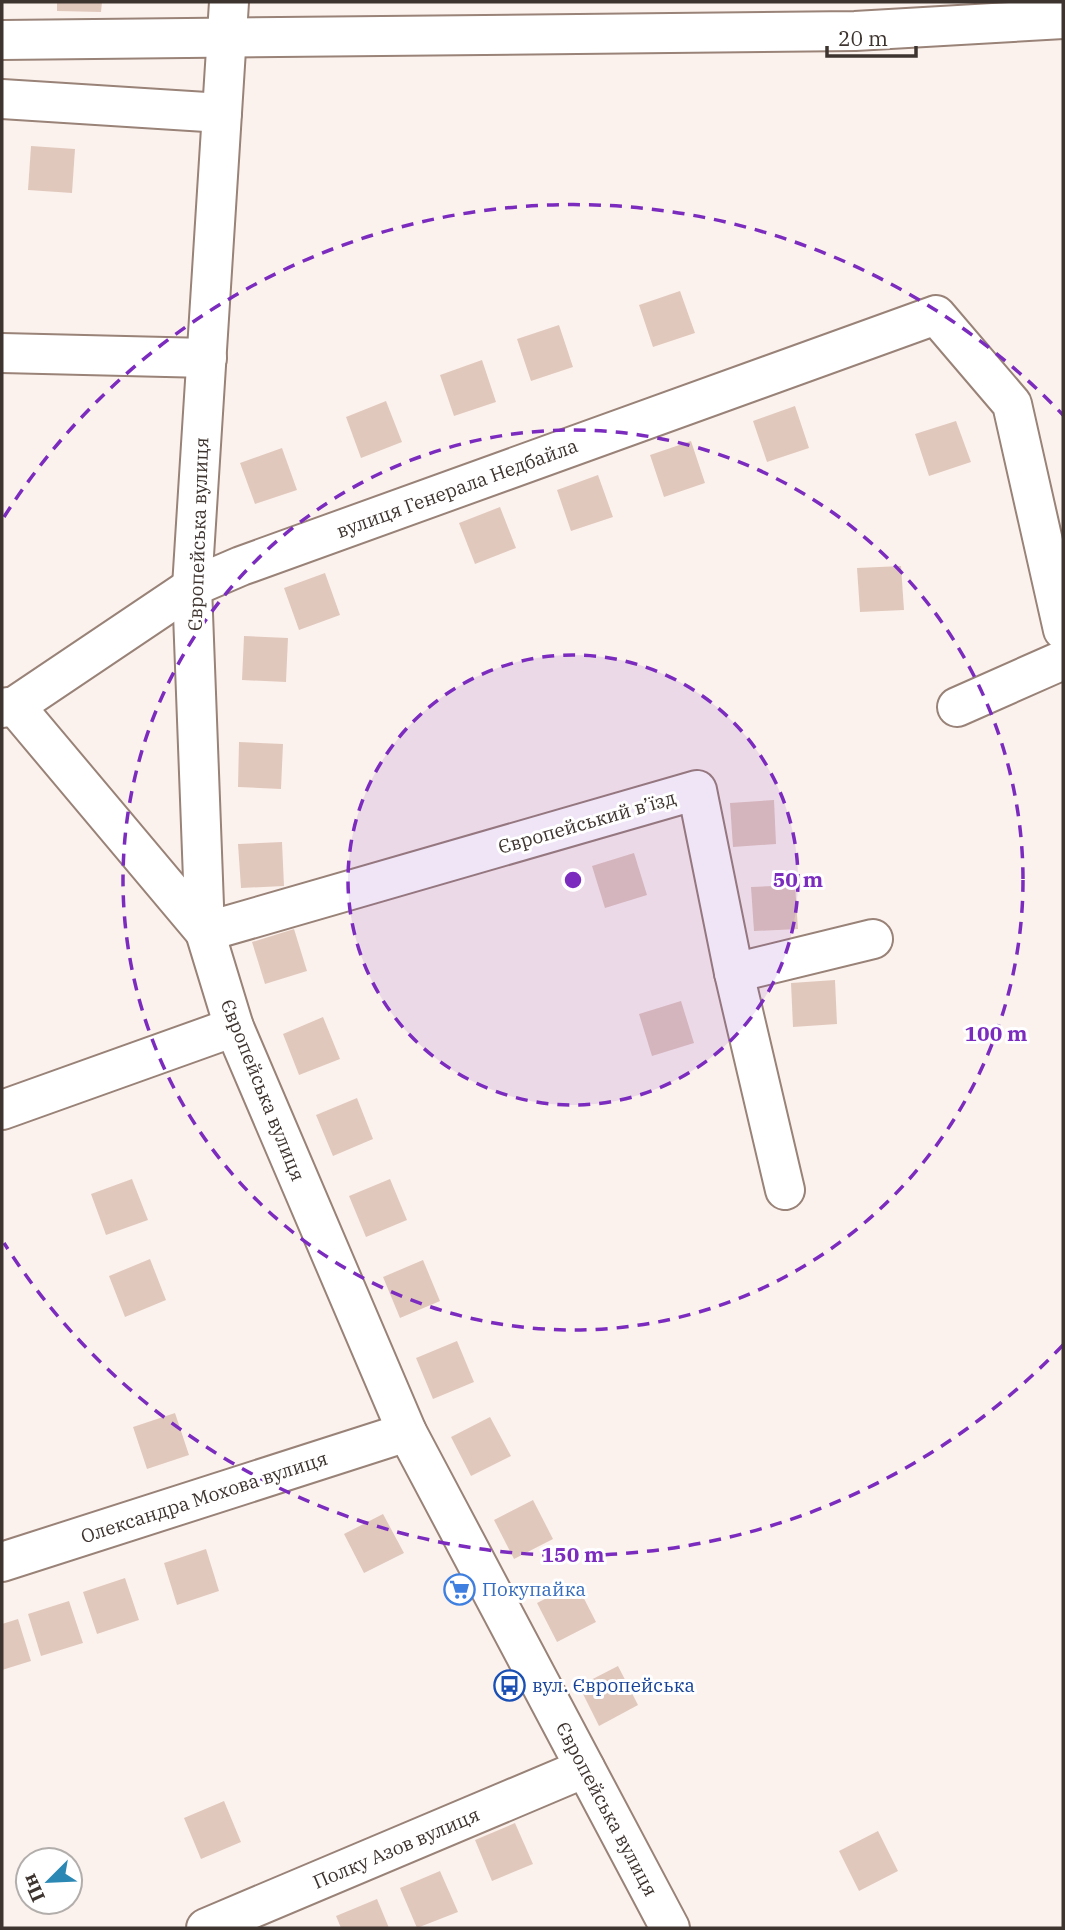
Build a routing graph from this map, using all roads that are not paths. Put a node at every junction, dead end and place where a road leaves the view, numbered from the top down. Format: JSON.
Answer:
{"nodes":[{"id":1,"x":229,"y":2,"type":"edge"},
{"id":2,"x":1063,"y":19,"type":"edge"},
{"id":3,"x":2,"y":40,"type":"edge"},
{"id":4,"x":227,"y":40,"type":"junction"},
{"id":5,"x":2,"y":99,"type":"edge"},
{"id":6,"x":222,"y":113,"type":"junction"},
{"id":7,"x":2,"y":353,"type":"edge"},
{"id":8,"x":206,"y":358,"type":"junction"},
{"id":9,"x":192,"y":587,"type":"junction"},
{"id":10,"x":1063,"y":630,"type":"edge"},
{"id":11,"x":1063,"y":660,"type":"edge"},
{"id":12,"x":8,"y":707,"type":"edge"},
{"id":13,"x":957,"y":707,"type":"dead end"},
{"id":14,"x":205,"y":932,"type":"junction"},
{"id":15,"x":873,"y":939,"type":"dead end"},
{"id":16,"x":734,"y":972,"type":"junction"},
{"id":17,"x":234,"y":1027,"type":"junction"},
{"id":18,"x":2,"y":1110,"type":"edge"},
{"id":19,"x":785,"y":1190,"type":"dead end"},
{"id":20,"x":407,"y":1432,"type":"junction"},
{"id":21,"x":2,"y":1562,"type":"edge"},
{"id":22,"x":585,"y":1768,"type":"junction"},
{"id":23,"x":206,"y":1928,"type":"edge"},
{"id":24,"x":670,"y":1928,"type":"edge"}],
"edges":[{"from":1,"to":4,"type":"street","name":"Європейська вулиця"},
{"from":2,"to":4,"type":"street"},
{"from":3,"to":4,"type":"street"},
{"from":4,"to":6,"type":"street","name":"Європейська вулиця"},
{"from":5,"to":6,"type":"street"},
{"from":6,"to":8,"type":"street","name":"Європейська вулиця"},
{"from":7,"to":8,"type":"street"},
{"from":8,"to":9,"type":"street","name":"Європейська вулиця"},
{"from":9,"to":10,"type":"street","name":"вулиця Генерала Недбайла"},
{"from":9,"to":12,"type":"street","name":"вулиця Генерала Недбайла"},
{"from":9,"to":14,"type":"street","name":"Європейська вулиця"},
{"from":11,"to":13,"type":"street"},
{"from":12,"to":14,"type":"street"},
{"from":14,"to":16,"type":"street","name":"Європейський в’їзд"},
{"from":14,"to":17,"type":"street","name":"Європейська вулиця"},
{"from":15,"to":16,"type":"street"},
{"from":16,"to":19,"type":"street","name":"Європейський в’їзд"},
{"from":17,"to":18,"type":"street"},
{"from":17,"to":20,"type":"street","name":"Європейська вулиця"},
{"from":20,"to":21,"type":"street","name":"Олександра Мохова вулиця"},
{"from":20,"to":22,"type":"street","name":"Європейська вулиця"},
{"from":22,"to":23,"type":"street","name":"Полку Азов вулиця"},
{"from":22,"to":24,"type":"street","name":"Європейська вулиця"}]}
